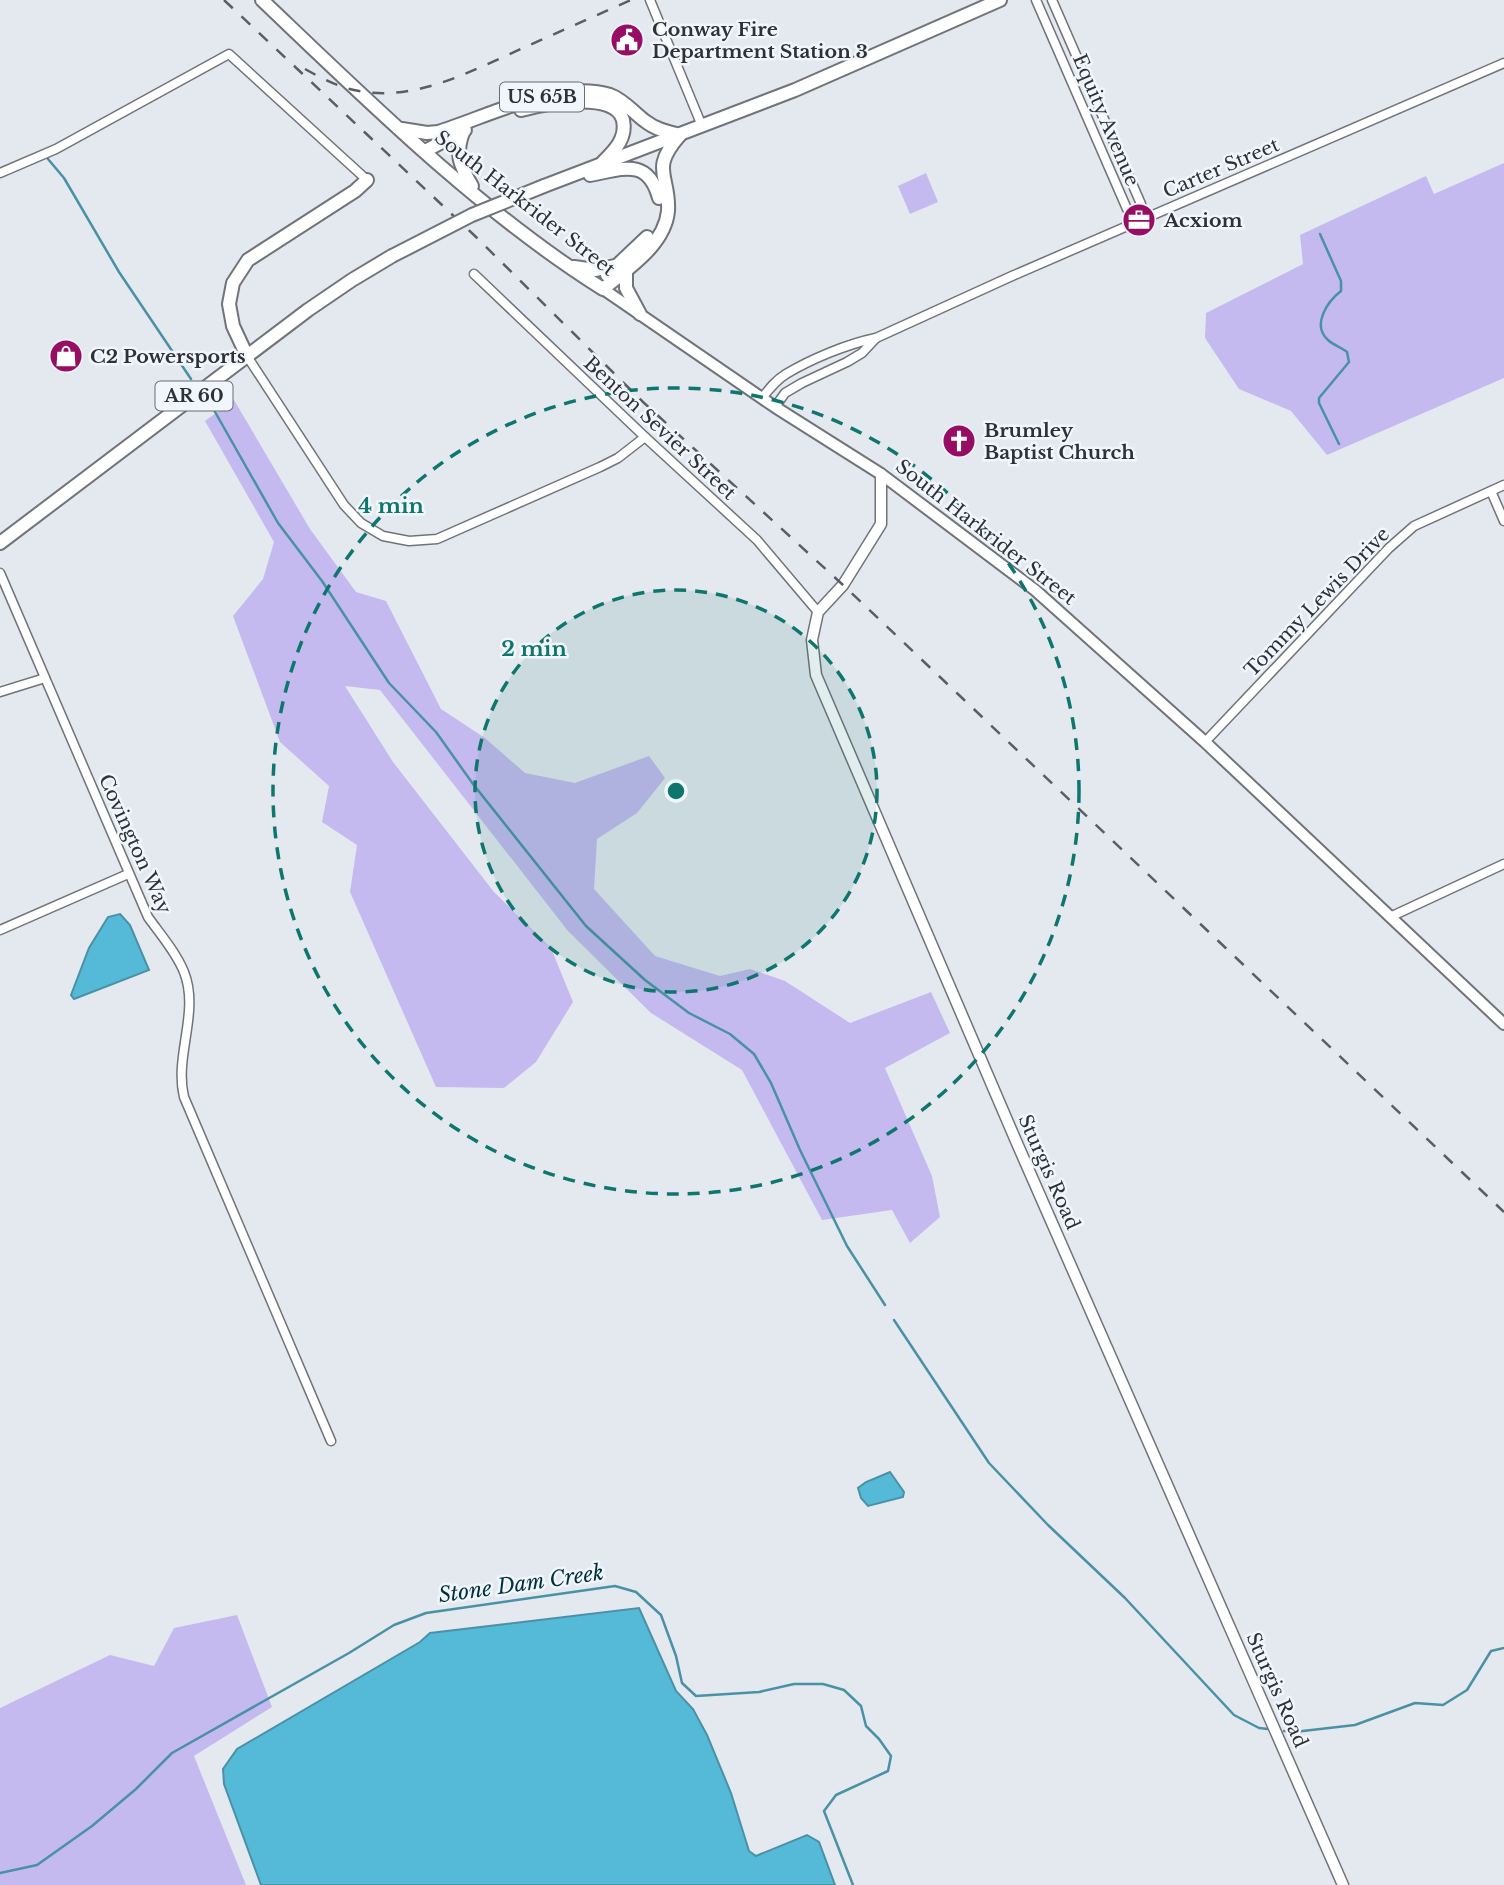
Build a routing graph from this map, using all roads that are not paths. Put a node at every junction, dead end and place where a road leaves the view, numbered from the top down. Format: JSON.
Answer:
{"nodes":[{"id":1,"x":262,"y":0,"type":"edge"},
{"id":2,"x":650,"y":0,"type":"edge"},
{"id":3,"x":1000,"y":0,"type":"edge"},
{"id":4,"x":1037,"y":0,"type":"edge"},
{"id":5,"x":1052,"y":0,"type":"edge"},
{"id":6,"x":1504,"y":63,"type":"edge"},
{"id":7,"x":702,"y":126,"type":"junction"},
{"id":8,"x":398,"y":128,"type":"junction"},
{"id":9,"x":460,"y":128,"type":"junction"},
{"id":10,"x":680,"y":135,"type":"junction"},
{"id":11,"x":422,"y":149,"type":"junction"},
{"id":12,"x":599,"y":166,"type":"junction"},
{"id":13,"x":0,"y":173,"type":"edge"},
{"id":14,"x":367,"y":180,"type":"joint"},
{"id":15,"x":562,"y":180,"type":"junction"},
{"id":16,"x":477,"y":195,"type":"junction"},
{"id":17,"x":1140,"y":221,"type":"junction"},
{"id":18,"x":571,"y":267,"type":"junction"},
{"id":19,"x":622,"y":267,"type":"junction"},
{"id":20,"x":474,"y":274,"type":"dead end"},
{"id":21,"x":600,"y":286,"type":"junction"},
{"id":22,"x":640,"y":314,"type":"junction"},
{"id":23,"x":876,"y":338,"type":"junction"},
{"id":24,"x":247,"y":356,"type":"junction"},
{"id":25,"x":762,"y":398,"type":"junction"},
{"id":26,"x":775,"y":407,"type":"junction"},
{"id":27,"x":645,"y":437,"type":"junction"},
{"id":28,"x":881,"y":474,"type":"junction"},
{"id":29,"x":1504,"y":485,"type":"edge"},
{"id":30,"x":1491,"y":491,"type":"junction"},
{"id":31,"x":1504,"y":521,"type":"edge"},
{"id":32,"x":0,"y":543,"type":"edge"},
{"id":33,"x":0,"y":573,"type":"edge"},
{"id":34,"x":818,"y":612,"type":"junction"},
{"id":35,"x":44,"y":678,"type":"junction"},
{"id":36,"x":0,"y":692,"type":"edge"},
{"id":37,"x":1205,"y":742,"type":"junction"},
{"id":38,"x":1504,"y":864,"type":"edge"},
{"id":39,"x":128,"y":874,"type":"junction"},
{"id":40,"x":1390,"y":917,"type":"junction"},
{"id":41,"x":0,"y":930,"type":"edge"},
{"id":42,"x":1504,"y":1024,"type":"edge"},
{"id":43,"x":331,"y":1441,"type":"dead end"},
{"id":44,"x":1343,"y":1885,"type":"edge"}],
"edges":[{"from":1,"to":8,"type":"main road","name":"South Harkrider Street"},
{"from":2,"to":7,"type":"street"},
{"from":3,"to":7,"type":"main road"},
{"from":4,"to":17,"type":"street","name":"Equity Avenue"},
{"from":5,"to":17,"type":"street","name":"Equity Avenue"},
{"from":6,"to":17,"type":"street","name":"Carter Street"},
{"from":7,"to":10,"type":"main road"},
{"from":8,"to":9,"type":"main road","number":"US 65B"},
{"from":8,"to":11,"type":"main road","name":"South Harkrider Street"},
{"from":9,"to":10,"type":"main road","number":"US 65B"},
{"from":9,"to":11,"type":"main road"},
{"from":9,"to":12,"type":"main road"},
{"from":9,"to":16,"type":"main road"},
{"from":10,"to":12,"type":"main road","number":"AR 60"},
{"from":10,"to":19,"type":"main road"},
{"from":11,"to":16,"type":"main road","name":"South Harkrider Street"},
{"from":12,"to":15,"type":"main road","number":"AR 60"},
{"from":13,"to":14,"type":"street"},
{"from":14,"to":24,"type":"main road"},
{"from":15,"to":19,"type":"main road"},
{"from":15,"to":24,"type":"main road","number":"AR 60","bridge":true},
{"from":16,"to":18,"type":"main road","name":"South Harkrider Street"},
{"from":17,"to":23,"type":"street","name":"Carter Street"},
{"from":18,"to":19,"type":"main road"},
{"from":18,"to":21,"type":"main road","name":"South Harkrider Street"},
{"from":19,"to":21,"type":"main road"},
{"from":19,"to":22,"type":"main road"},
{"from":20,"to":27,"type":"street","name":"Benton Sevier Street"},
{"from":21,"to":22,"type":"main road","name":"South Harkrider Street"},
{"from":22,"to":25,"type":"main road","name":"South Harkrider Street"},
{"from":23,"to":25,"type":"street","name":"Carter Street"},
{"from":23,"to":26,"type":"street","name":"Carter Street"},
{"from":24,"to":27,"type":"street"},
{"from":24,"to":32,"type":"main road","number":"AR 60"},
{"from":25,"to":26,"type":"main road","name":"South Harkrider Street"},
{"from":26,"to":28,"type":"main road","name":"South Harkrider Street"},
{"from":27,"to":34,"type":"street","name":"Benton Sevier Street"},
{"from":28,"to":34,"type":"street"},
{"from":28,"to":37,"type":"main road","name":"South Harkrider Street"},
{"from":29,"to":30,"type":"street","name":"Tommy Lewis Drive"},
{"from":30,"to":31,"type":"street"},
{"from":30,"to":37,"type":"street","name":"Tommy Lewis Drive"},
{"from":33,"to":35,"type":"street","name":"Covington Way"},
{"from":34,"to":44,"type":"street","name":"Sturgis Road"},
{"from":35,"to":36,"type":"street"},
{"from":35,"to":39,"type":"street","name":"Covington Way"},
{"from":37,"to":40,"type":"main road","name":"South Harkrider Street"},
{"from":38,"to":40,"type":"street"},
{"from":39,"to":41,"type":"street"},
{"from":39,"to":43,"type":"street","name":"Covington Way"},
{"from":40,"to":42,"type":"main road","name":"South Harkrider Street"}]}
